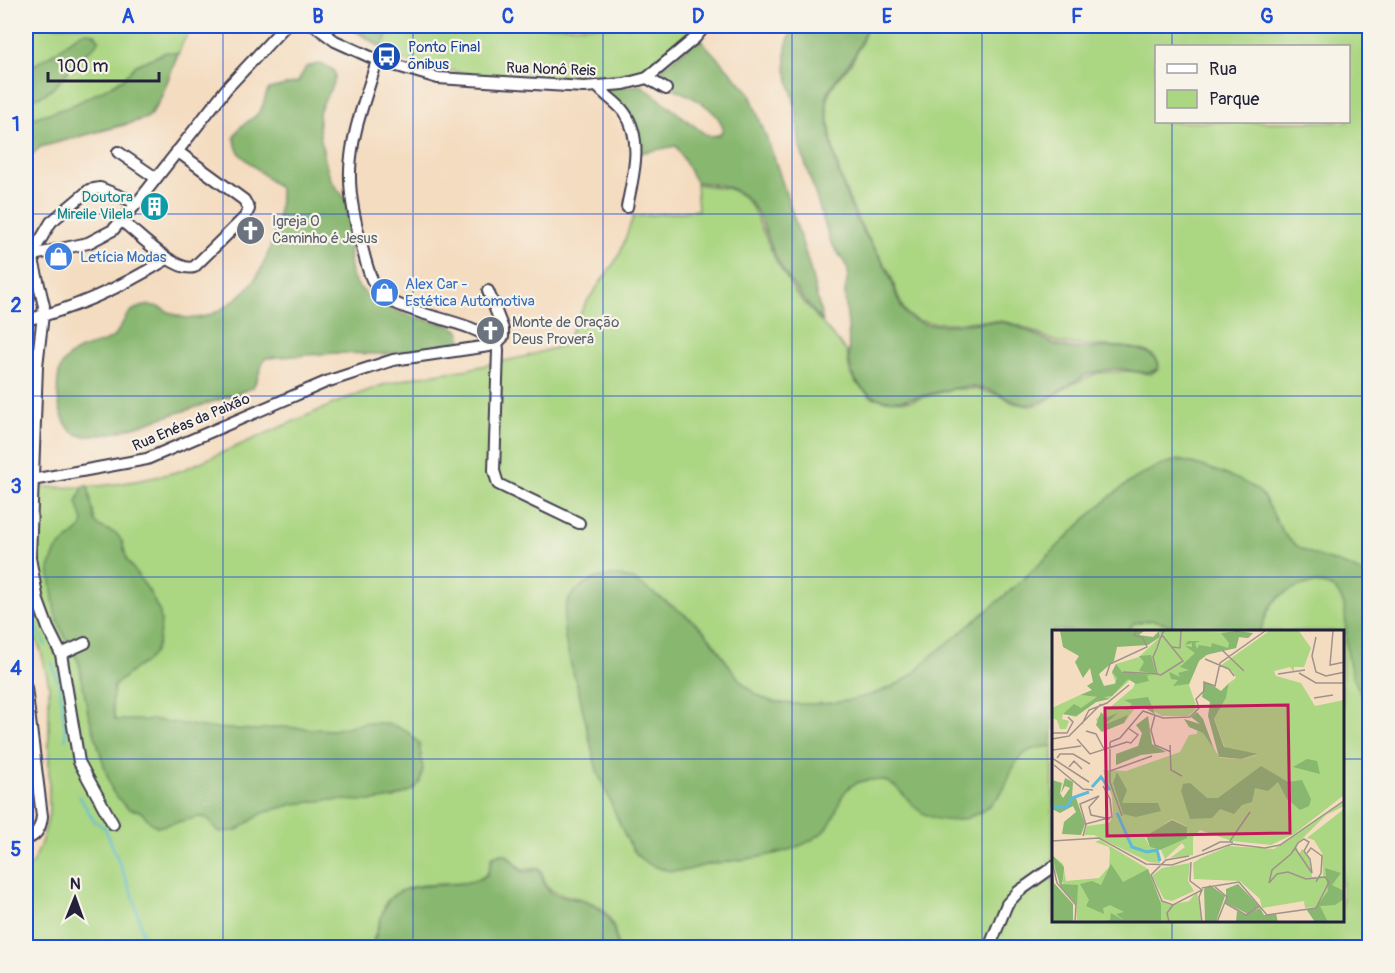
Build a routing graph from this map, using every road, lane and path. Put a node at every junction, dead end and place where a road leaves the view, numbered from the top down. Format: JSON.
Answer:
{"nodes":[{"id":1,"x":285,"y":26,"type":"edge"},
{"id":2,"x":315,"y":26,"type":"edge"},
{"id":3,"x":705,"y":26,"type":"edge"},
{"id":4,"x":377,"y":60,"type":"junction"},
{"id":5,"x":647,"y":78,"type":"junction"},
{"id":6,"x":597,"y":86,"type":"junction"},
{"id":7,"x":666,"y":89,"type":"dead end"},
{"id":8,"x":177,"y":151,"type":"junction"},
{"id":9,"x":118,"y":152,"type":"dead end"},
{"id":10,"x":156,"y":178,"type":"junction"},
{"id":11,"x":137,"y":203,"type":"junction"},
{"id":12,"x":627,"y":207,"type":"dead end"},
{"id":13,"x":122,"y":221,"type":"junction"},
{"id":14,"x":33,"y":255,"type":"junction"},
{"id":15,"x":167,"y":259,"type":"junction"},
{"id":16,"x":488,"y":291,"type":"dead end"},
{"id":17,"x":44,"y":316,"type":"junction"},
{"id":18,"x":26,"y":320,"type":"edge"},
{"id":19,"x":497,"y":343,"type":"junction"},
{"id":20,"x":32,"y":480,"type":"junction"},
{"id":21,"x":579,"y":523,"type":"dead end"},
{"id":22,"x":86,"y":643,"type":"dead end"},
{"id":23,"x":61,"y":654,"type":"junction"},
{"id":24,"x":26,"y":688,"type":"edge"},
{"id":25,"x":113,"y":824,"type":"dead end"},
{"id":26,"x":26,"y":839,"type":"edge"},
{"id":27,"x":1052,"y":868,"type":"edge"},
{"id":28,"x":989,"y":948,"type":"edge"}],
"edges":[{"from":1,"to":8,"type":"street"},
{"from":2,"to":4,"type":"street","name":"Rua Nonô Reis"},
{"from":3,"to":5,"type":"street","name":"Rua Nonô Reis"},
{"from":4,"to":6,"type":"street","name":"Rua Nonô Reis"},
{"from":4,"to":19,"type":"street"},
{"from":5,"to":6,"type":"street","name":"Rua Nonô Reis"},
{"from":5,"to":7,"type":"street"},
{"from":6,"to":12,"type":"street"},
{"from":8,"to":10,"type":"street"},
{"from":8,"to":15,"type":"street"},
{"from":9,"to":10,"type":"street"},
{"from":10,"to":11,"type":"street"},
{"from":11,"to":13,"type":"street"},
{"from":11,"to":14,"type":"street"},
{"from":13,"to":14,"type":"street"},
{"from":13,"to":15,"type":"street"},
{"from":14,"to":17,"type":"street"},
{"from":15,"to":17,"type":"street"},
{"from":16,"to":19,"type":"street"},
{"from":17,"to":18,"type":"street"},
{"from":17,"to":20,"type":"street"},
{"from":19,"to":20,"type":"street","name":"Rua Enéas da Paixão"},
{"from":19,"to":21,"type":"street"},
{"from":20,"to":23,"type":"street"},
{"from":22,"to":23,"type":"street"},
{"from":23,"to":25,"type":"street"},
{"from":24,"to":26,"type":"street"},
{"from":27,"to":28,"type":"street"}]}
